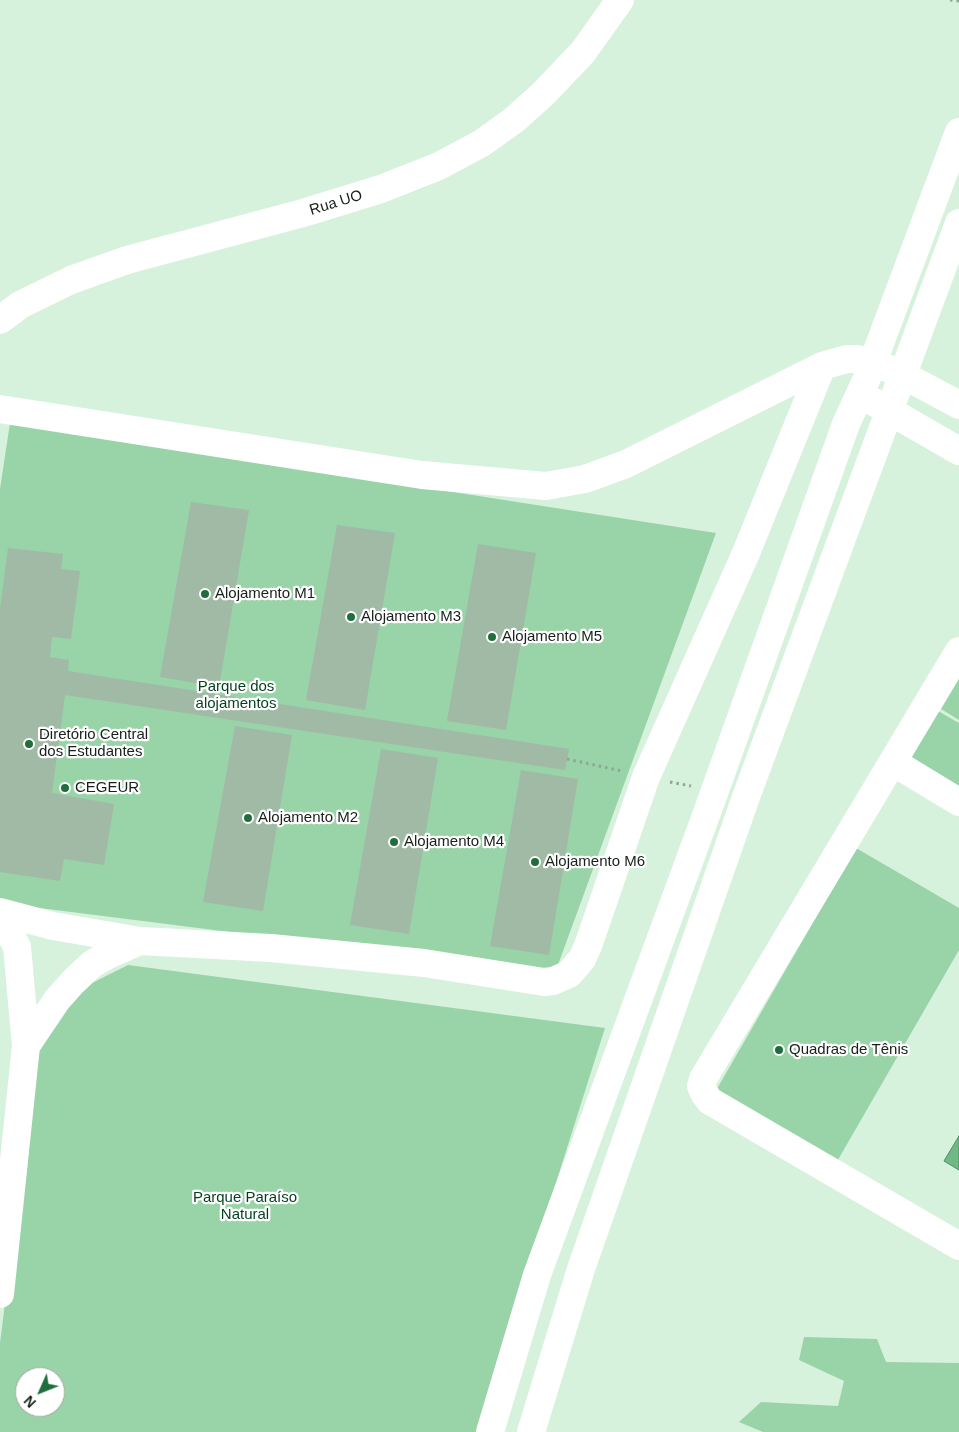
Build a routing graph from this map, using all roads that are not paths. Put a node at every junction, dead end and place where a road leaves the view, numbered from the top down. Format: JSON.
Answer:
{"nodes":[{"id":1,"x":620,"y":0,"type":"edge"},
{"id":2,"x":959,"y":132,"type":"edge"},
{"id":3,"x":959,"y":223,"type":"edge"},
{"id":4,"x":0,"y":320,"type":"edge"},
{"id":5,"x":873,"y":362,"type":"junction"},
{"id":6,"x":822,"y":366,"type":"junction"},
{"id":7,"x":903,"y":375,"type":"junction"},
{"id":8,"x":860,"y":394,"type":"junction"},
{"id":9,"x":959,"y":405,"type":"edge"},
{"id":10,"x":0,"y":409,"type":"edge"},
{"id":11,"x":890,"y":411,"type":"junction"},
{"id":12,"x":959,"y":450,"type":"edge"},
{"id":13,"x":959,"y":651,"type":"edge"},
{"id":14,"x":893,"y":762,"type":"junction"},
{"id":15,"x":959,"y":802,"type":"edge"},
{"id":16,"x":0,"y":912,"type":"edge"},
{"id":17,"x":140,"y":941,"type":"junction"},
{"id":18,"x":26,"y":1046,"type":"junction"},
{"id":19,"x":959,"y":1246,"type":"edge"},
{"id":20,"x":0,"y":1294,"type":"edge"},
{"id":21,"x":490,"y":1432,"type":"edge"},
{"id":22,"x":531,"y":1432,"type":"edge"}],
"edges":[{"from":1,"to":4,"type":"street","name":"Rua UO"},
{"from":2,"to":5,"type":"street"},
{"from":3,"to":7,"type":"street"},
{"from":5,"to":6,"type":"street"},
{"from":5,"to":7,"type":"street"},
{"from":5,"to":8,"type":"street"},
{"from":6,"to":10,"type":"street"},
{"from":6,"to":17,"type":"street"},
{"from":7,"to":9,"type":"street"},
{"from":7,"to":11,"type":"street"},
{"from":8,"to":11,"type":"street"},
{"from":8,"to":21,"type":"street"},
{"from":11,"to":12,"type":"street"},
{"from":11,"to":22,"type":"street"},
{"from":13,"to":14,"type":"street"},
{"from":14,"to":15,"type":"street"},
{"from":14,"to":19,"type":"street"},
{"from":16,"to":17,"type":"street"},
{"from":16,"to":18,"type":"street"},
{"from":17,"to":18,"type":"street"},
{"from":18,"to":20,"type":"street"}]}
